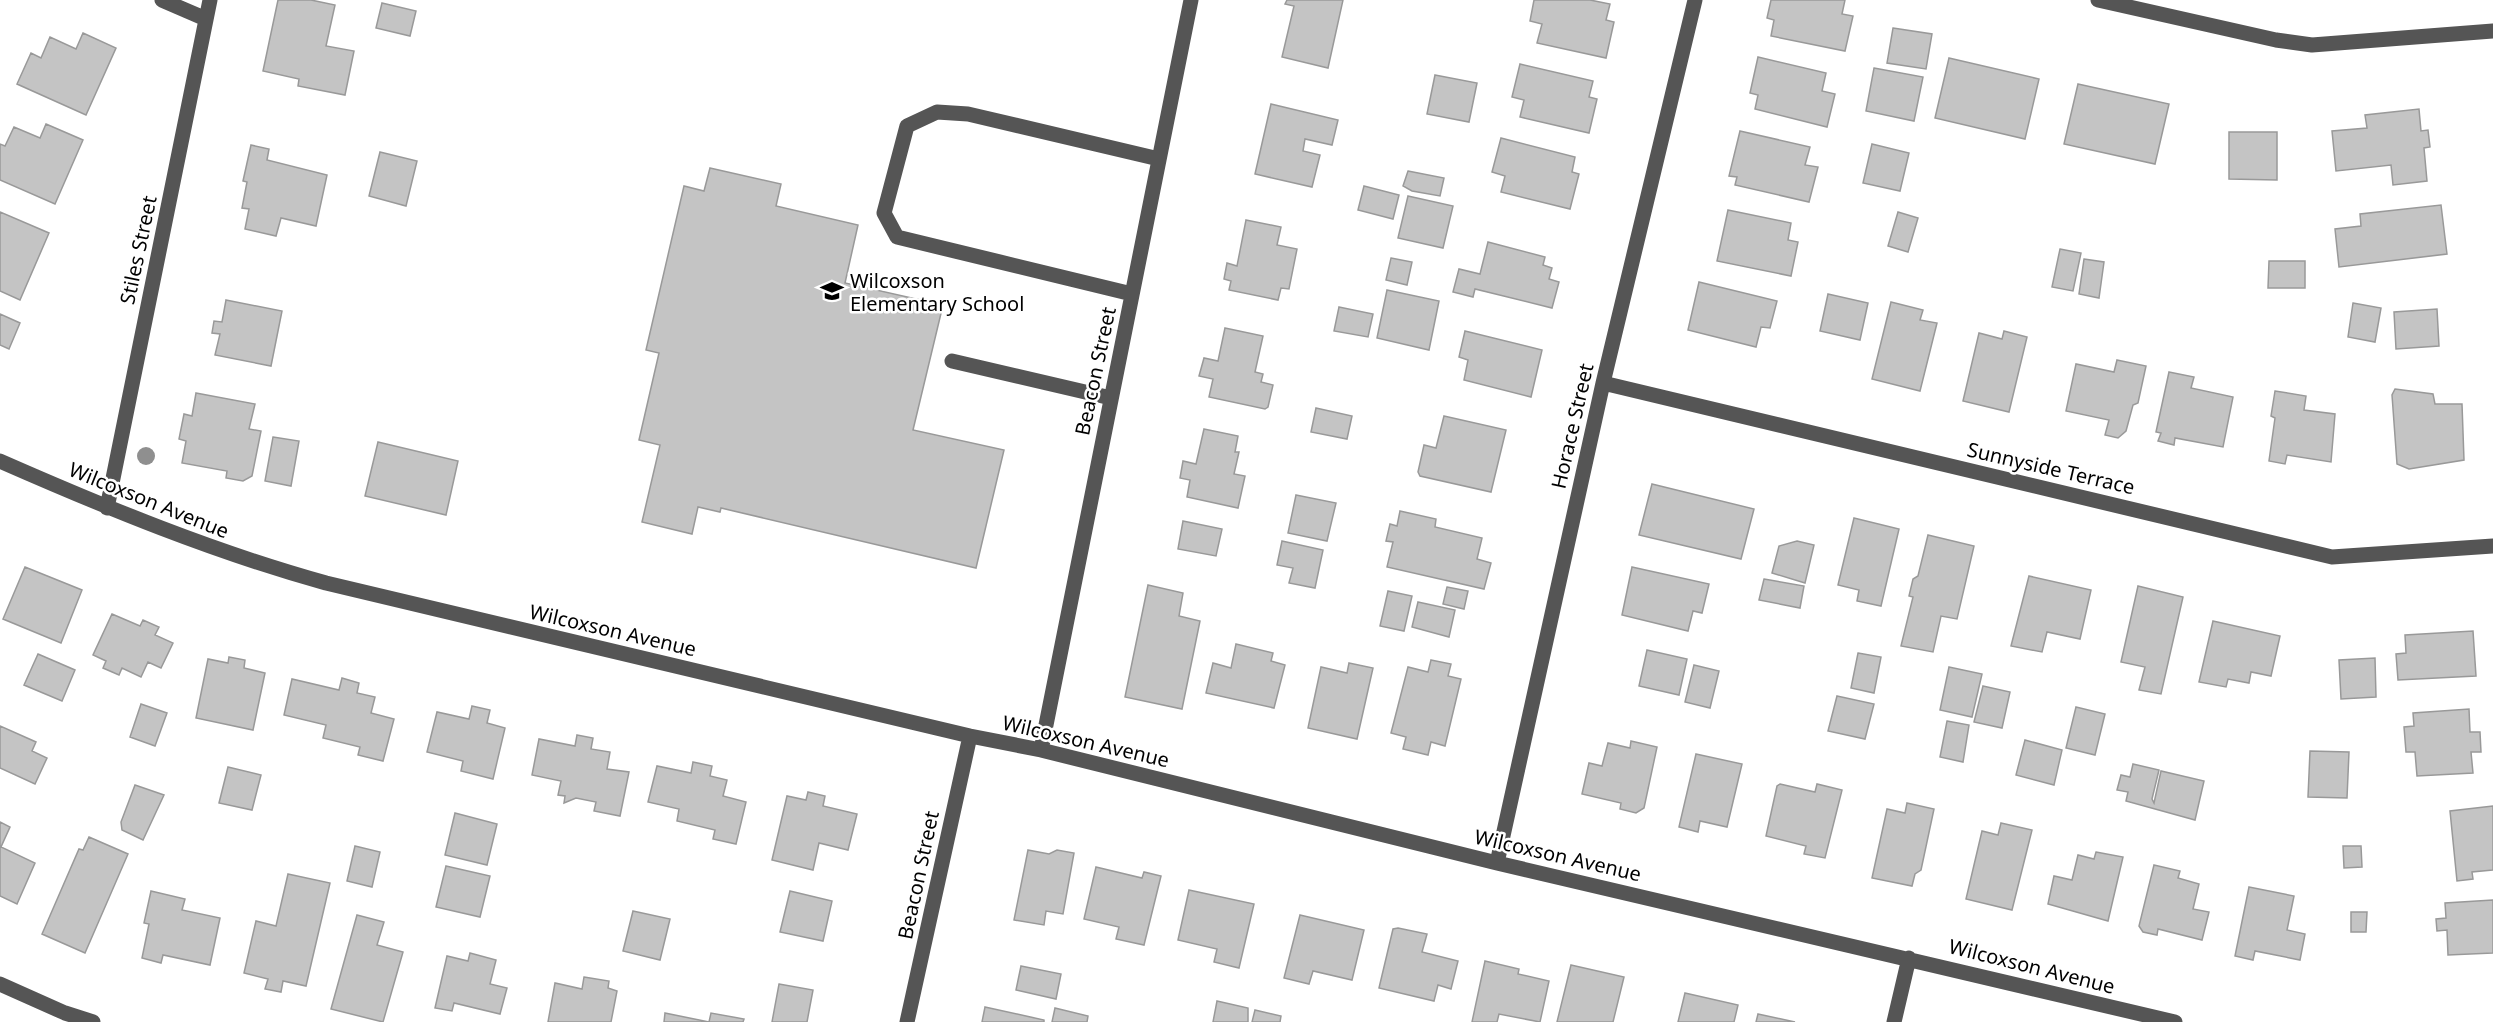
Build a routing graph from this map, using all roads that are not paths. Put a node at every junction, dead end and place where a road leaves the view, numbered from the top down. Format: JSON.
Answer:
{"nodes":[{"id":1,"x":162,"y":0,"type":"edge"},
{"id":2,"x":210,"y":0,"type":"edge"},
{"id":3,"x":1191,"y":0,"type":"edge"},
{"id":4,"x":1695,"y":0,"type":"edge"},
{"id":5,"x":2098,"y":0,"type":"edge"},
{"id":6,"x":206,"y":19,"type":"junction"},
{"id":7,"x":2493,"y":31,"type":"edge"},
{"id":8,"x":1159,"y":159,"type":"junction"},
{"id":9,"x":1132,"y":294,"type":"junction"},
{"id":10,"x":952,"y":361,"type":"dead end"},
{"id":11,"x":1603,"y":383,"type":"junction"},
{"id":12,"x":1111,"y":398,"type":"junction"},
{"id":13,"x":0,"y":461,"type":"edge"},
{"id":14,"x":107,"y":508,"type":"junction"},
{"id":15,"x":2493,"y":546,"type":"edge"},
{"id":16,"x":970,"y":736,"type":"junction"},
{"id":17,"x":1041,"y":750,"type":"junction"},
{"id":18,"x":1497,"y":862,"type":"junction"},
{"id":19,"x":1909,"y":958,"type":"junction"},
{"id":20,"x":0,"y":984,"type":"edge"},
{"id":21,"x":93,"y":1022,"type":"edge"},
{"id":22,"x":906,"y":1022,"type":"edge"},
{"id":23,"x":1894,"y":1022,"type":"edge"},
{"id":24,"x":2175,"y":1022,"type":"edge"}],
"edges":[{"from":1,"to":6,"type":"street"},
{"from":2,"to":6,"type":"street","name":"Stiles Street"},
{"from":3,"to":8,"type":"street","name":"Beacon Street"},
{"from":4,"to":11,"type":"street","name":"Horace Street"},
{"from":5,"to":7,"type":"street"},
{"from":6,"to":14,"type":"street","name":"Stiles Street"},
{"from":8,"to":9,"type":"street","name":"Beacon Street"},
{"from":8,"to":9,"type":"street"},
{"from":9,"to":12,"type":"street","name":"Beacon Street"},
{"from":10,"to":12,"type":"street"},
{"from":11,"to":15,"type":"street","name":"Sunnyside Terrace"},
{"from":11,"to":18,"type":"street","name":"Horace Street"},
{"from":12,"to":17,"type":"street","name":"Beacon Street"},
{"from":13,"to":14,"type":"street","name":"Wilcoxson Avenue"},
{"from":14,"to":16,"type":"street","name":"Wilcoxson Avenue"},
{"from":16,"to":17,"type":"street","name":"Wilcoxson Avenue"},
{"from":16,"to":22,"type":"street","name":"Beacon Street"},
{"from":17,"to":18,"type":"street","name":"Wilcoxson Avenue"},
{"from":18,"to":19,"type":"street","name":"Wilcoxson Avenue"},
{"from":19,"to":23,"type":"street"},
{"from":19,"to":24,"type":"street","name":"Wilcoxson Avenue"},
{"from":20,"to":21,"type":"street"}]}
